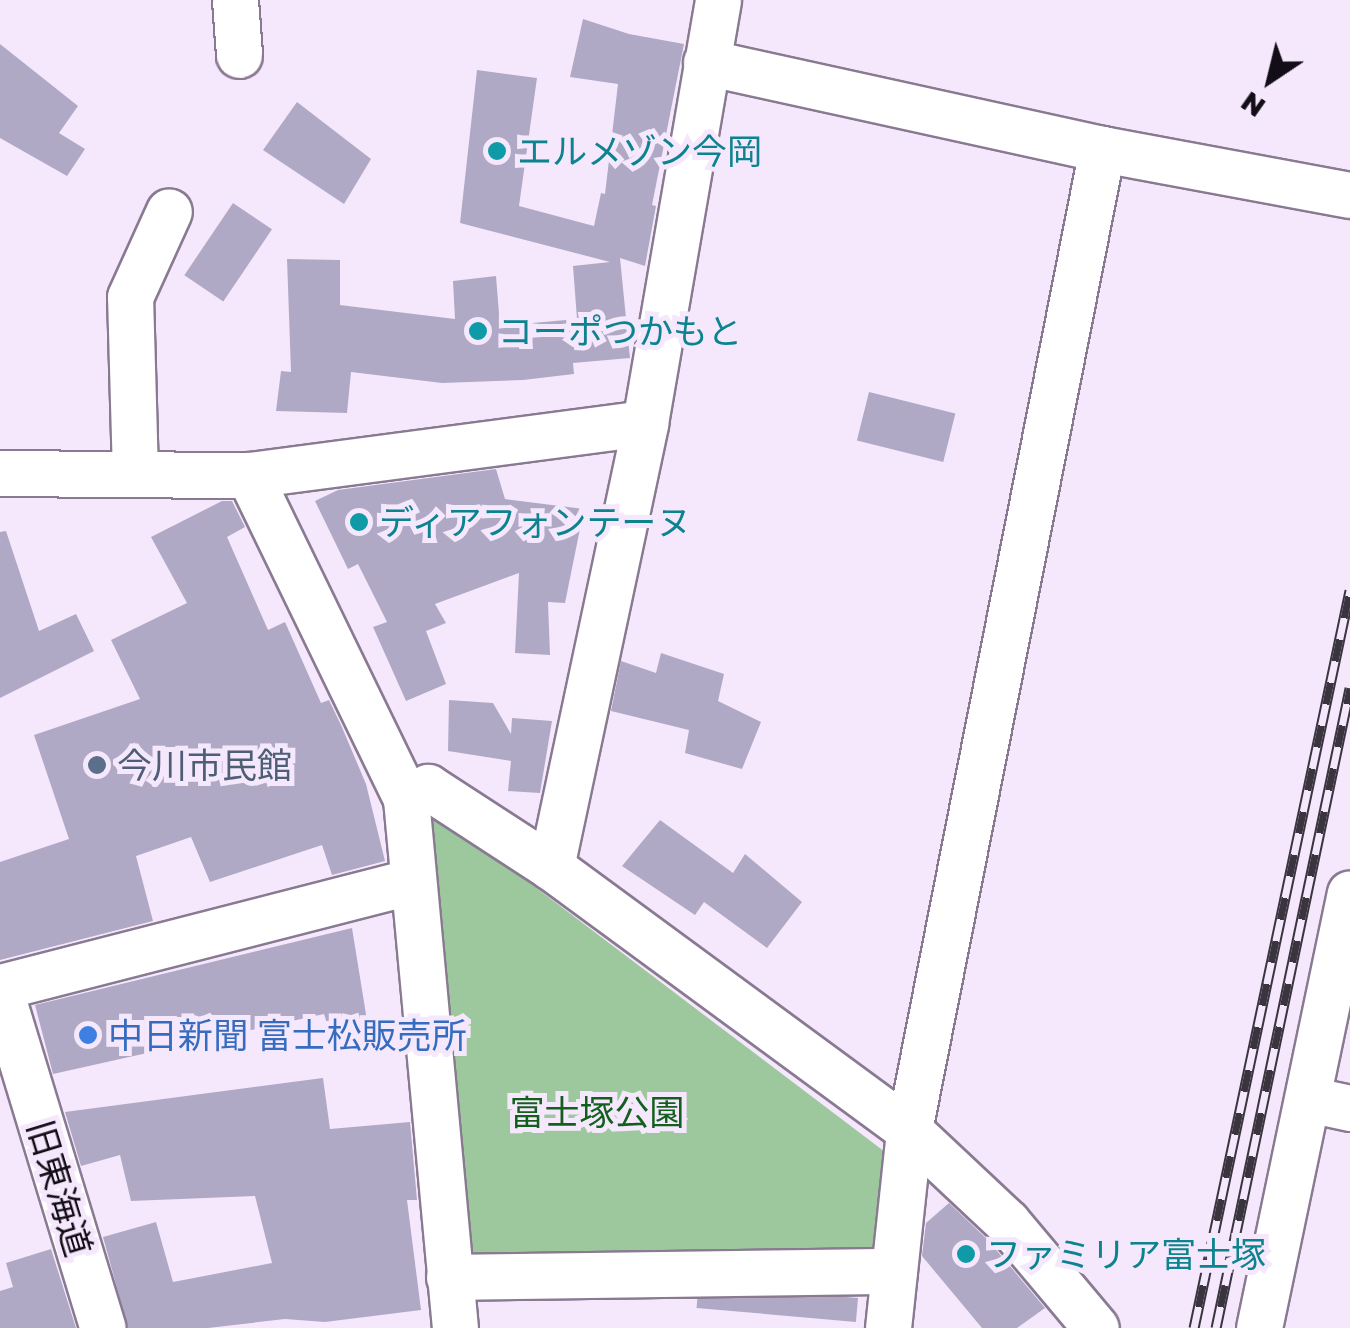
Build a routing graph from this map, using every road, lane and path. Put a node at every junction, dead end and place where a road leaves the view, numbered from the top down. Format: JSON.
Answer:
{"nodes":[{"id":1,"x":235,"y":0,"type":"edge"},
{"id":2,"x":718,"y":0,"type":"edge"},
{"id":3,"x":239,"y":55,"type":"dead end"},
{"id":4,"x":706,"y":62,"type":"junction"},
{"id":5,"x":1102,"y":149,"type":"junction"},
{"id":6,"x":1350,"y":195,"type":"edge"},
{"id":7,"x":169,"y":211,"type":"dead end"},
{"id":8,"x":645,"y":423,"type":"junction"},
{"id":9,"x":0,"y":474,"type":"edge"},
{"id":10,"x":135,"y":474,"type":"junction"},
{"id":11,"x":249,"y":474,"type":"junction"},
{"id":12,"x":406,"y":798,"type":"junction"},
{"id":13,"x":551,"y":867,"type":"junction"},
{"id":14,"x":413,"y":881,"type":"junction"},
{"id":15,"x":1350,"y":893,"type":"edge"},
{"id":16,"x":0,"y":988,"type":"edge"},
{"id":17,"x":1329,"y":1103,"type":"edge"},
{"id":18,"x":909,"y":1130,"type":"junction"},
{"id":19,"x":894,"y":1270,"type":"junction"},
{"id":20,"x":449,"y":1277,"type":"junction"},
{"id":21,"x":103,"y":1328,"type":"edge"},
{"id":22,"x":454,"y":1328,"type":"edge"},
{"id":23,"x":888,"y":1328,"type":"edge"},
{"id":24,"x":1096,"y":1328,"type":"edge"},
{"id":25,"x":1258,"y":1328,"type":"edge"}],
"edges":[{"from":1,"to":3,"type":"street"},
{"from":2,"to":4,"type":"street"},
{"from":4,"to":5,"type":"street"},
{"from":4,"to":8,"type":"street"},
{"from":5,"to":6,"type":"street"},
{"from":5,"to":18,"type":"street"},
{"from":7,"to":10,"type":"street"},
{"from":8,"to":11,"type":"street"},
{"from":8,"to":13,"type":"street"},
{"from":9,"to":10,"type":"street"},
{"from":10,"to":11,"type":"street"},
{"from":11,"to":12,"type":"street"},
{"from":12,"to":13,"type":"street"},
{"from":12,"to":14,"type":"street"},
{"from":13,"to":18,"type":"street"},
{"from":14,"to":16,"type":"street"},
{"from":14,"to":20,"type":"street"},
{"from":15,"to":17,"type":"street"},
{"from":16,"to":21,"type":"street","name":"旧東海道"},
{"from":17,"to":25,"type":"street"},
{"from":18,"to":19,"type":"street"},
{"from":18,"to":24,"type":"street"},
{"from":19,"to":20,"type":"street"},
{"from":19,"to":23,"type":"street"},
{"from":20,"to":22,"type":"street"}]}
